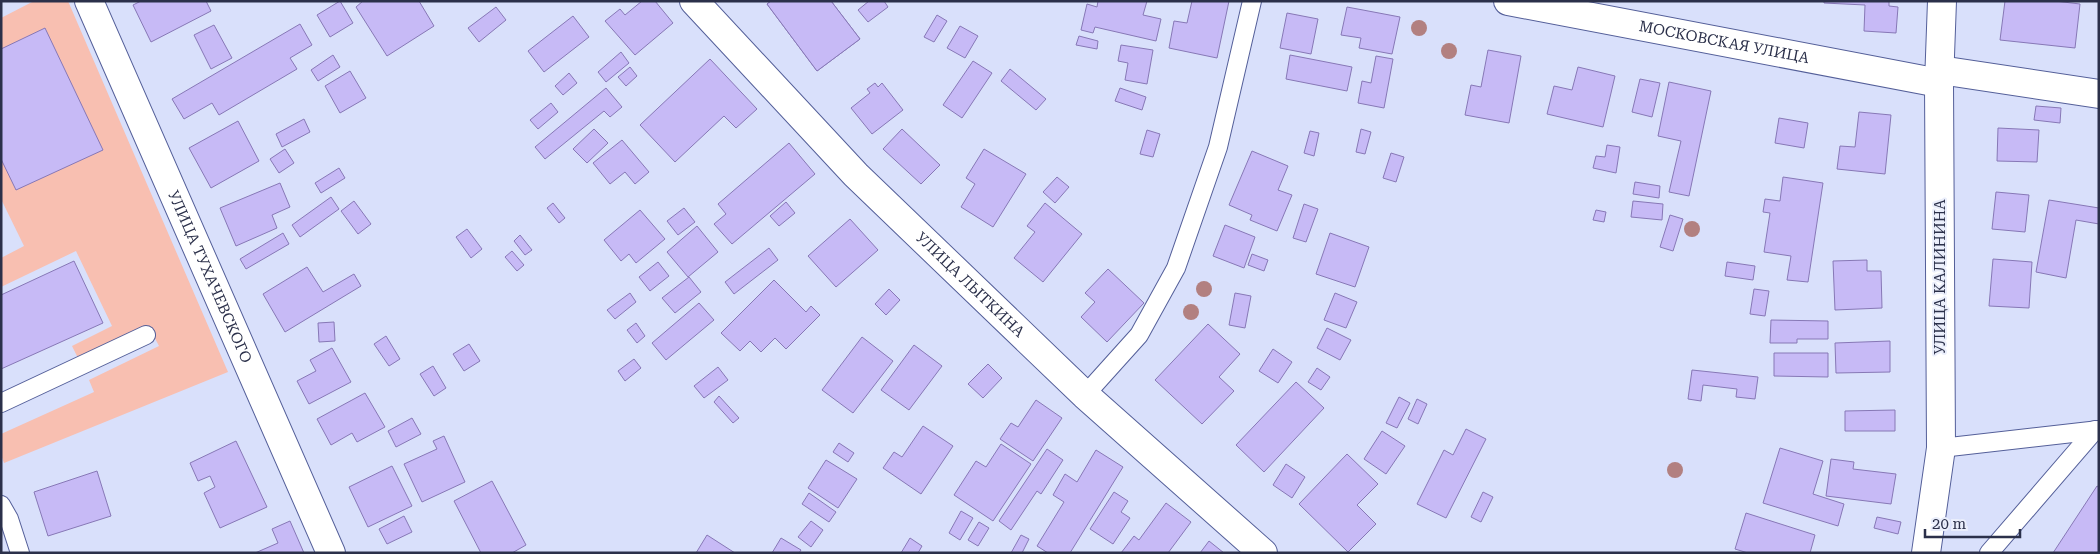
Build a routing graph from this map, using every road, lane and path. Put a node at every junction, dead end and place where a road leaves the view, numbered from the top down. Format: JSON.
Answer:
{"nodes":[{"id":1,"x":88,"y":1,"type":"edge"},
{"id":2,"x":694,"y":1,"type":"edge"},
{"id":3,"x":1252,"y":1,"type":"edge"},
{"id":4,"x":1508,"y":1,"type":"edge"},
{"id":5,"x":1942,"y":1,"type":"edge"},
{"id":6,"x":1939,"y":77,"type":"junction"},
{"id":7,"x":2099,"y":94,"type":"edge"},
{"id":8,"x":146,"y":335,"type":"dead end"},
{"id":9,"x":1085,"y":395,"type":"junction"},
{"id":10,"x":1,"y":403,"type":"edge"},
{"id":11,"x":2097,"y":430,"type":"edge"},
{"id":12,"x":1940,"y":448,"type":"junction"},
{"id":13,"x":1,"y":505,"type":"edge"},
{"id":14,"x":20,"y":553,"type":"edge"},
{"id":15,"x":330,"y":553,"type":"edge"},
{"id":16,"x":1264,"y":553,"type":"edge"},
{"id":17,"x":1926,"y":553,"type":"edge"},
{"id":18,"x":1989,"y":553,"type":"edge"}],
"edges":[{"from":1,"to":15,"type":"street","name":"УЛИЦА ТУХАЧЕВСКОГО"},
{"from":2,"to":9,"type":"street","name":"УЛИЦА ЛЫТКИНА"},
{"from":3,"to":9,"type":"lane"},
{"from":4,"to":6,"type":"street","name":"МОСКОВСКАЯ УЛИЦА"},
{"from":5,"to":6,"type":"street","name":"УЛИЦА КАЛИНИНА"},
{"from":6,"to":7,"type":"street","name":"МОСКОВСКАЯ УЛИЦА"},
{"from":6,"to":12,"type":"street","name":"УЛИЦА КАЛИНИНА"},
{"from":8,"to":10,"type":"lane"},
{"from":9,"to":16,"type":"street","name":"УЛИЦА ЛЫТКИНА"},
{"from":11,"to":12,"type":"lane"},
{"from":11,"to":18,"type":"lane"},
{"from":12,"to":17,"type":"street","name":"УЛИЦА КАЛИНИНА"},
{"from":13,"to":14,"type":"lane"}]}
